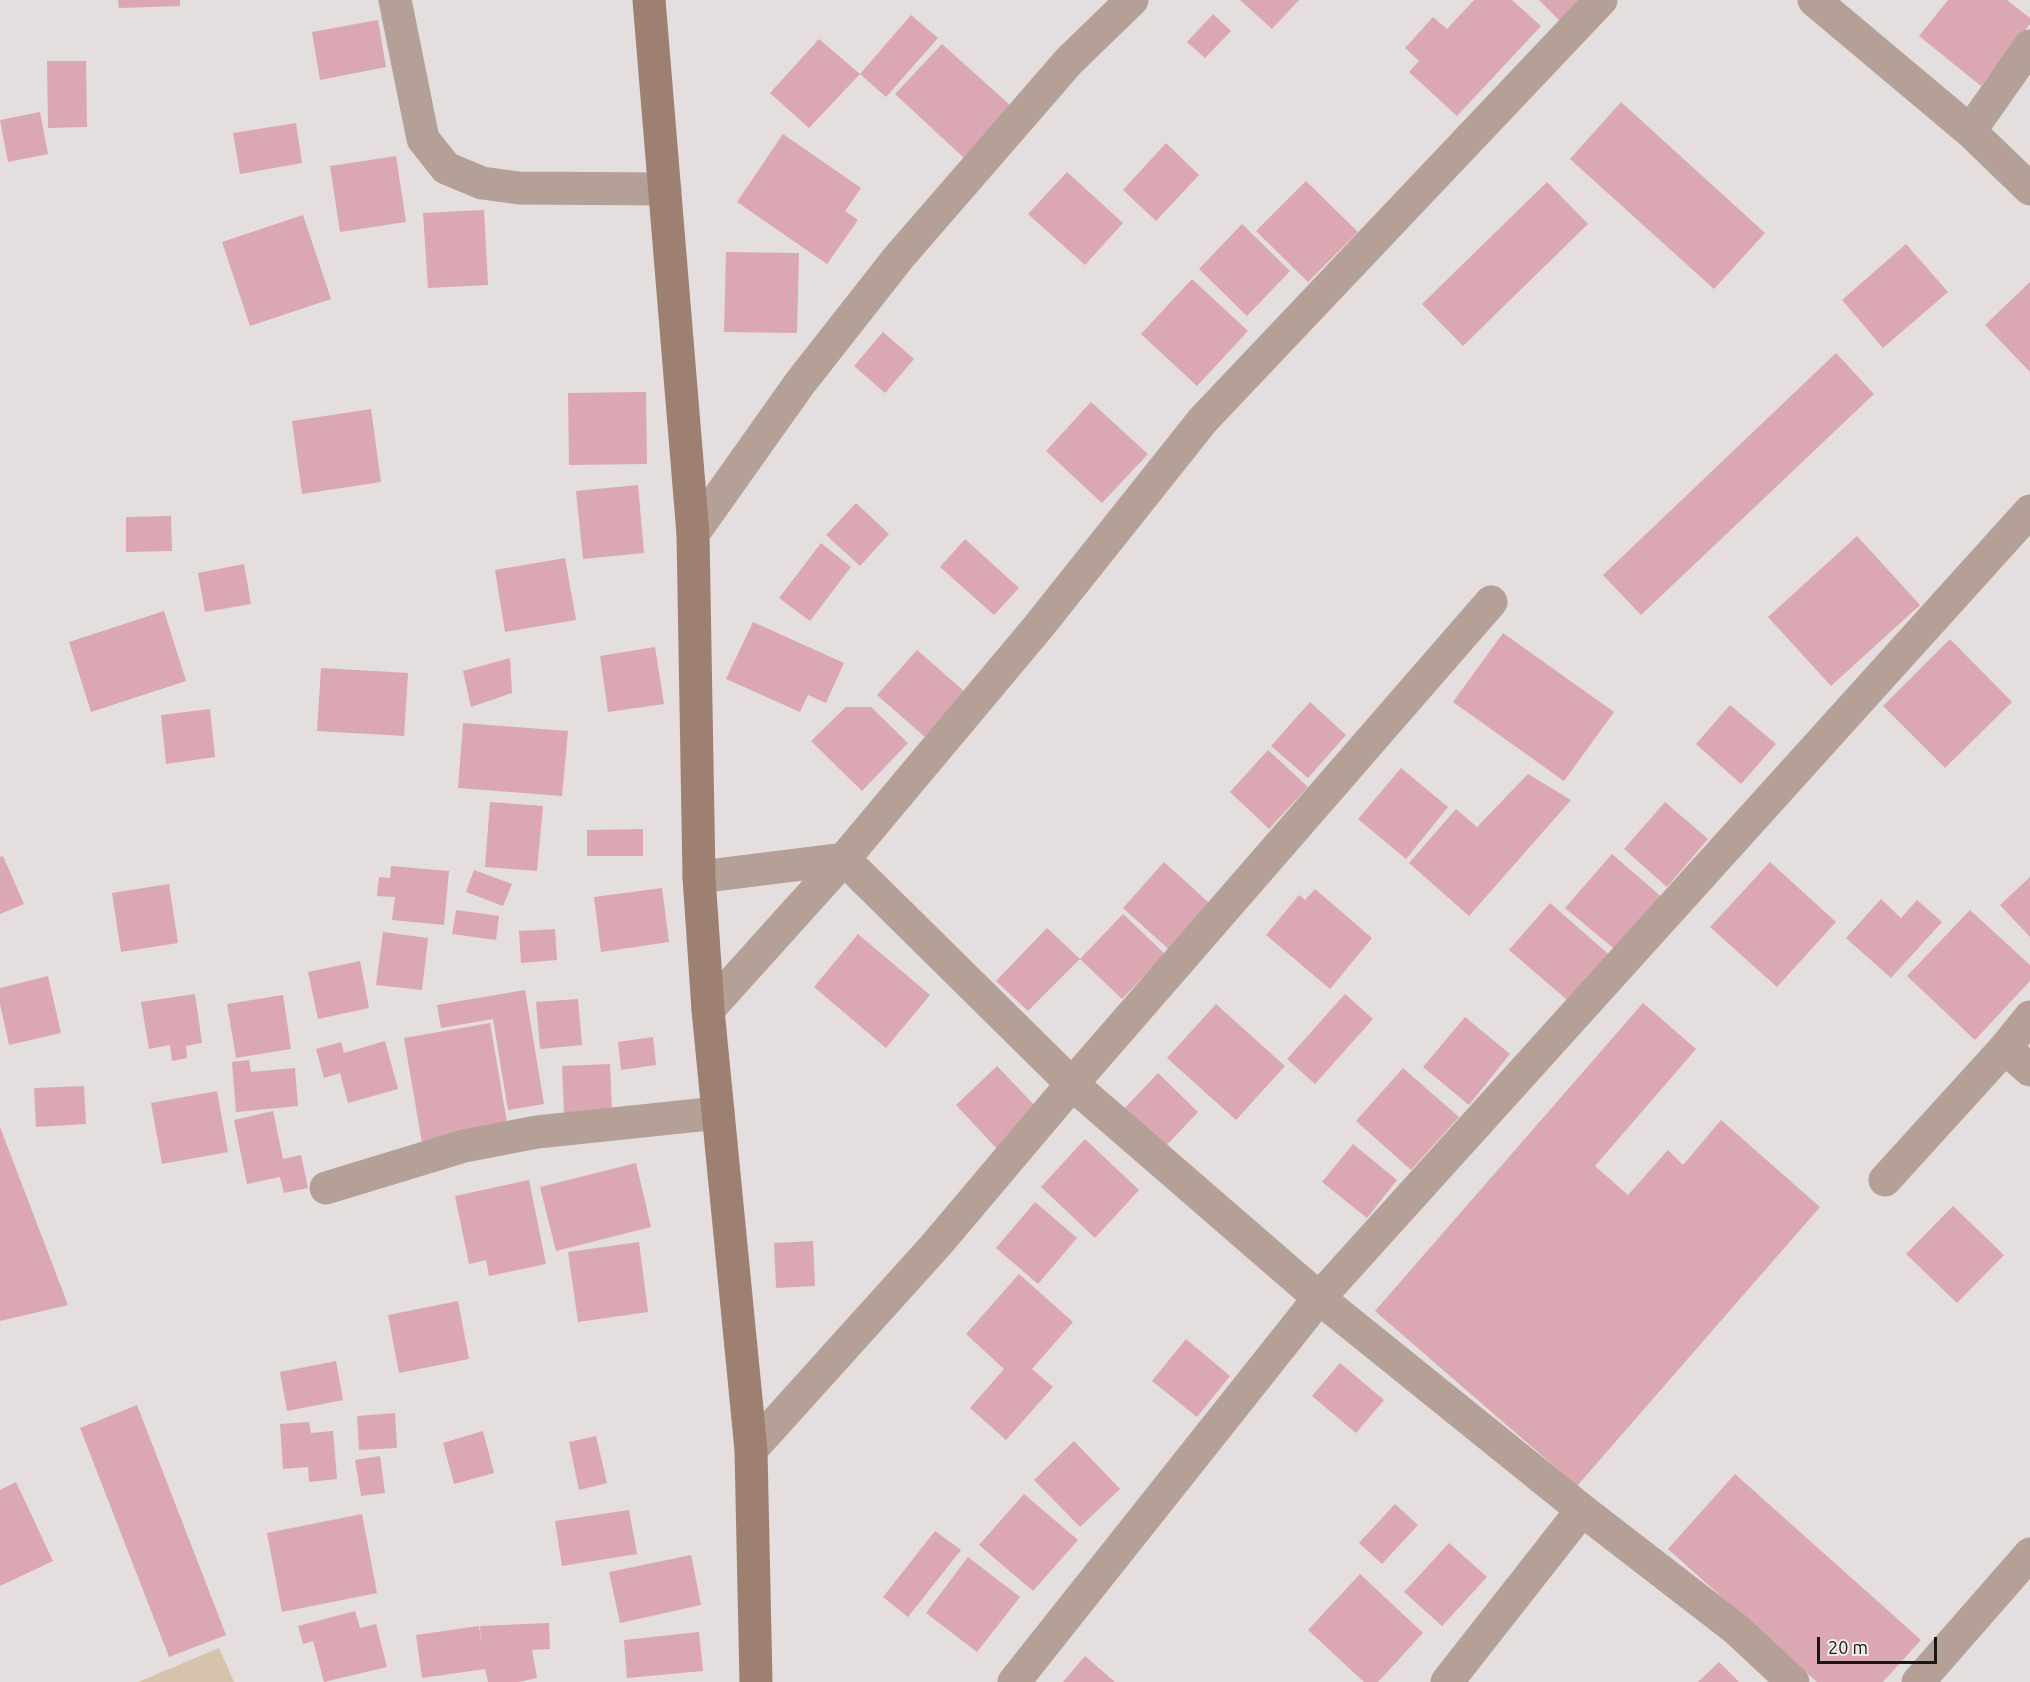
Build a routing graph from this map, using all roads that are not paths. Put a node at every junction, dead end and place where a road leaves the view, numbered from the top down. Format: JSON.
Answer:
{"nodes":[{"id":1,"x":395,"y":0,"type":"edge"},
{"id":2,"x":649,"y":0,"type":"edge"},
{"id":3,"x":1132,"y":0,"type":"edge"},
{"id":4,"x":1601,"y":0,"type":"edge"},
{"id":5,"x":1814,"y":0,"type":"edge"},
{"id":6,"x":2030,"y":46,"type":"edge"},
{"id":7,"x":1970,"y":131,"type":"junction"},
{"id":8,"x":665,"y":189,"type":"junction"},
{"id":9,"x":2030,"y":189,"type":"edge"},
{"id":10,"x":2030,"y":511,"type":"edge"},
{"id":11,"x":693,"y":534,"type":"junction"},
{"id":12,"x":1491,"y":602,"type":"dead end"},
{"id":13,"x":844,"y":858,"type":"junction"},
{"id":14,"x":699,"y":877,"type":"junction"},
{"id":15,"x":708,"y":1010,"type":"junction"},
{"id":16,"x":2030,"y":1017,"type":"edge"},
{"id":17,"x":2005,"y":1048,"type":"junction"},
{"id":18,"x":2030,"y":1070,"type":"edge"},
{"id":19,"x":1072,"y":1084,"type":"junction"},
{"id":20,"x":718,"y":1113,"type":"junction"},
{"id":21,"x":1885,"y":1180,"type":"dead end"},
{"id":22,"x":326,"y":1188,"type":"dead end"},
{"id":23,"x":1319,"y":1298,"type":"junction"},
{"id":24,"x":751,"y":1450,"type":"junction"},
{"id":25,"x":1582,"y":1510,"type":"junction"},
{"id":26,"x":2030,"y":1554,"type":"edge"},
{"id":27,"x":756,"y":1682,"type":"edge"},
{"id":28,"x":1014,"y":1682,"type":"edge"},
{"id":29,"x":1447,"y":1682,"type":"edge"},
{"id":30,"x":1792,"y":1682,"type":"edge"},
{"id":31,"x":1918,"y":1682,"type":"edge"}],
"edges":[{"from":1,"to":8,"type":"street"},
{"from":2,"to":8,"type":"street"},
{"from":3,"to":11,"type":"street"},
{"from":4,"to":13,"type":"street"},
{"from":5,"to":7,"type":"street"},
{"from":6,"to":7,"type":"street"},
{"from":7,"to":9,"type":"street"},
{"from":8,"to":11,"type":"street"},
{"from":10,"to":23,"type":"street"},
{"from":11,"to":14,"type":"street"},
{"from":12,"to":19,"type":"street"},
{"from":13,"to":14,"type":"street"},
{"from":13,"to":15,"type":"street"},
{"from":13,"to":19,"type":"street"},
{"from":14,"to":15,"type":"street"},
{"from":15,"to":20,"type":"street"},
{"from":16,"to":17,"type":"street"},
{"from":17,"to":18,"type":"street"},
{"from":17,"to":21,"type":"street"},
{"from":19,"to":23,"type":"street"},
{"from":19,"to":24,"type":"street"},
{"from":20,"to":22,"type":"street"},
{"from":20,"to":24,"type":"street"},
{"from":23,"to":25,"type":"street"},
{"from":23,"to":28,"type":"street"},
{"from":24,"to":27,"type":"street"},
{"from":25,"to":29,"type":"street"},
{"from":25,"to":30,"type":"street"},
{"from":26,"to":31,"type":"street"}]}
